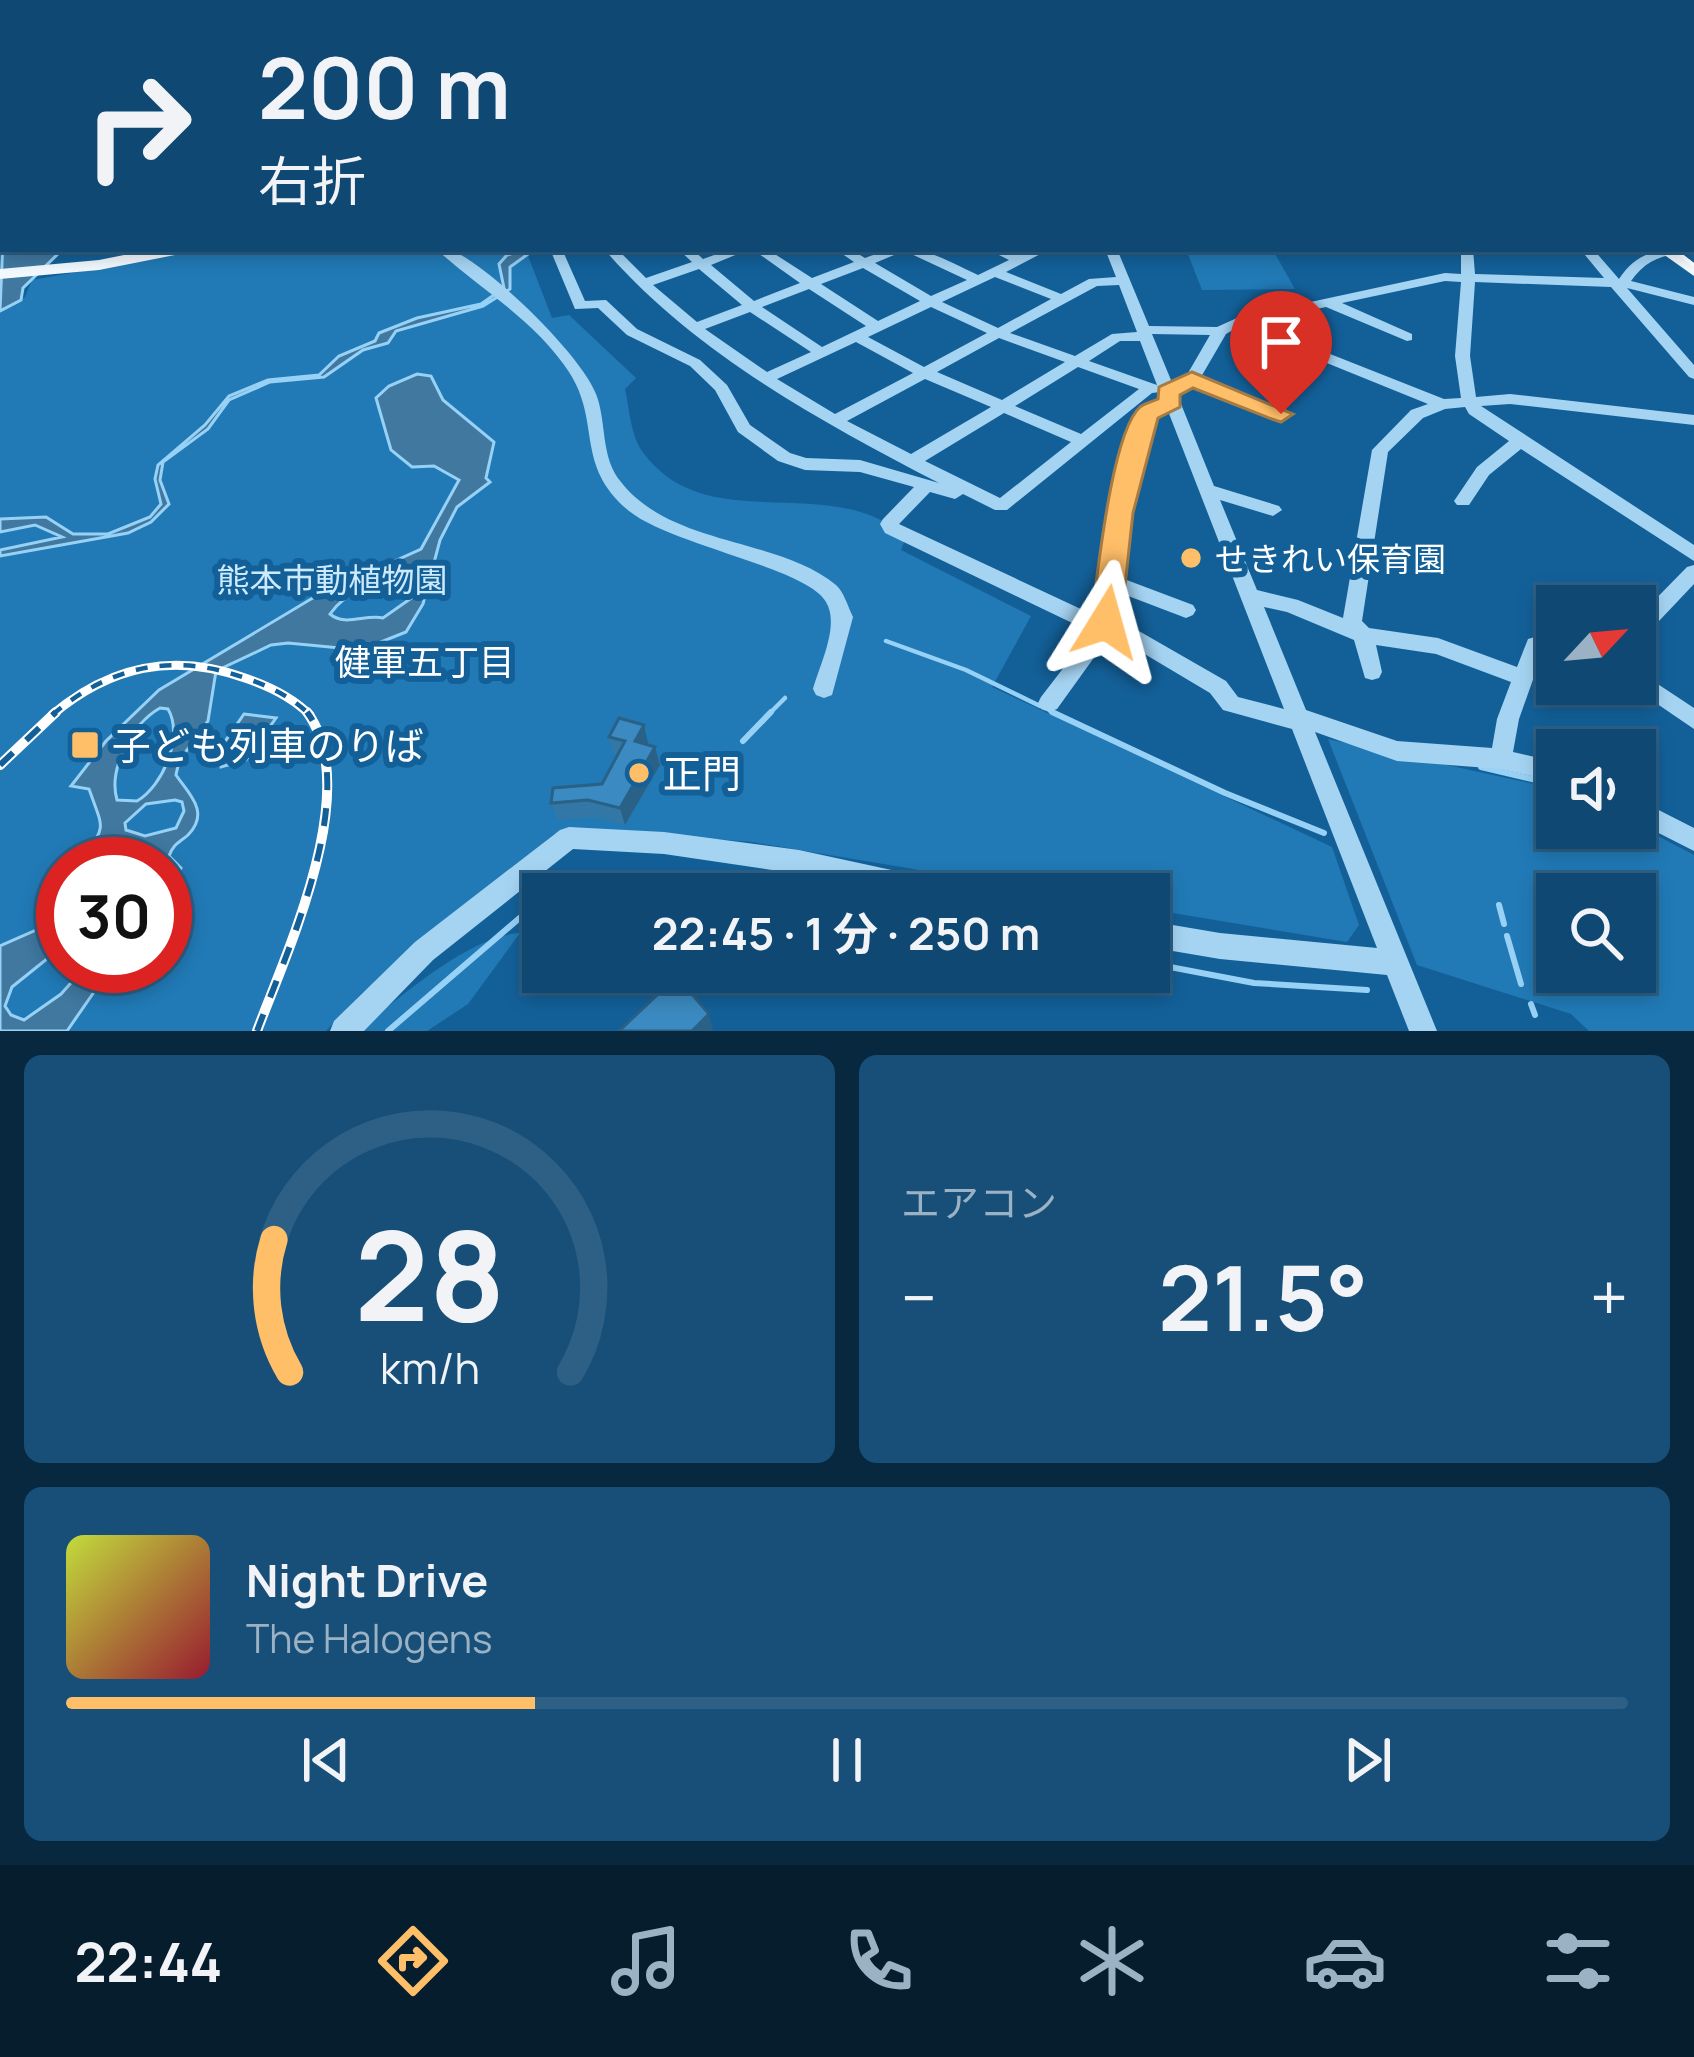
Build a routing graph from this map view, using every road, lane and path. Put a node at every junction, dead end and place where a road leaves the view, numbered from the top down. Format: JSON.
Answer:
{"nodes":[{"id":1,"x":446,"y":252,"type":"edge"},
{"id":2,"x":557,"y":252,"type":"edge"},
{"id":3,"x":613,"y":252,"type":"edge"},
{"id":4,"x":687,"y":252,"type":"edge"},
{"id":5,"x":735,"y":252,"type":"edge"},
{"id":6,"x":762,"y":252,"type":"edge"},
{"id":7,"x":845,"y":252,"type":"edge"},
{"id":8,"x":893,"y":252,"type":"edge"},
{"id":9,"x":918,"y":252,"type":"edge"},
{"id":10,"x":1000,"y":252,"type":"edge"},
{"id":11,"x":1037,"y":252,"type":"edge"},
{"id":12,"x":1112,"y":252,"type":"edge"},
{"id":13,"x":1468,"y":252,"type":"edge"},
{"id":14,"x":1589,"y":252,"type":"edge"},
{"id":15,"x":1660,"y":252,"type":"edge"},
{"id":16,"x":1669,"y":252,"type":"edge"},
{"id":17,"x":148,"y":253,"type":"edge"},
{"id":18,"x":1020,"y":260,"type":"junction"},
{"id":19,"x":699,"y":264,"type":"junction"},
{"id":20,"x":863,"y":264,"type":"junction"},
{"id":21,"x":1694,"y":271,"type":"edge"},
{"id":22,"x":994,"y":272,"type":"junction"},
{"id":23,"x":0,"y":274,"type":"edge"},
{"id":24,"x":1472,"y":277,"type":"junction"},
{"id":25,"x":978,"y":280,"type":"junction"},
{"id":26,"x":1123,"y":281,"type":"junction"},
{"id":27,"x":1618,"y":282,"type":"junction"},
{"id":28,"x":642,"y":284,"type":"junction"},
{"id":29,"x":808,"y":285,"type":"junction"},
{"id":30,"x":1062,"y":299,"type":"junction"},
{"id":31,"x":931,"y":302,"type":"junction"},
{"id":32,"x":1327,"y":302,"type":"junction"},
{"id":33,"x":1694,"y":302,"type":"edge"},
{"id":34,"x":753,"y":307,"type":"junction"},
{"id":35,"x":1237,"y":322,"type":"junction"},
{"id":36,"x":877,"y":327,"type":"junction"},
{"id":37,"x":695,"y":328,"type":"junction"},
{"id":38,"x":1220,"y":331,"type":"junction"},
{"id":39,"x":998,"y":333,"type":"junction"},
{"id":40,"x":1145,"y":333,"type":"junction"},
{"id":41,"x":857,"y":337,"type":"junction"},
{"id":42,"x":1407,"y":337,"type":"dead end"},
{"id":43,"x":725,"y":352,"type":"junction"},
{"id":44,"x":822,"y":353,"type":"junction"},
{"id":45,"x":694,"y":363,"type":"junction"},
{"id":46,"x":1073,"y":363,"type":"junction"},
{"id":47,"x":923,"y":372,"type":"junction"},
{"id":48,"x":1694,"y":374,"type":"edge"},
{"id":49,"x":765,"y":379,"type":"junction"},
{"id":50,"x":1192,"y":379,"type":"junction"},
{"id":51,"x":1163,"y":393,"type":"junction"},
{"id":52,"x":1468,"y":403,"type":"junction"},
{"id":53,"x":1442,"y":404,"type":"junction"},
{"id":54,"x":1001,"y":407,"type":"junction"},
{"id":55,"x":1281,"y":414,"type":"dead end"},
{"id":56,"x":1694,"y":420,"type":"edge"},
{"id":57,"x":834,"y":421,"type":"junction"},
{"id":58,"x":1082,"y":440,"type":"junction"},
{"id":59,"x":1517,"y":443,"type":"junction"},
{"id":60,"x":911,"y":462,"type":"junction"},
{"id":61,"x":927,"y":485,"type":"junction"},
{"id":62,"x":1206,"y":490,"type":"junction"},
{"id":63,"x":1463,"y":501,"type":"dead end"},
{"id":64,"x":1000,"y":506,"type":"junction"},
{"id":65,"x":1273,"y":510,"type":"dead end"},
{"id":66,"x":1690,"y":544,"type":"edge"},
{"id":67,"x":1694,"y":572,"type":"edge"},
{"id":68,"x":1113,"y":582,"type":"junction"},
{"id":69,"x":1248,"y":596,"type":"junction"},
{"id":70,"x":1186,"y":610,"type":"dead end"},
{"id":71,"x":1656,"y":611,"type":"edge"},
{"id":72,"x":1104,"y":625,"type":"junction"},
{"id":73,"x":1363,"y":635,"type":"junction"},
{"id":74,"x":1536,"y":644,"type":"edge"},
{"id":75,"x":1372,"y":672,"type":"dead end"},
{"id":76,"x":1523,"y":678,"type":"junction"},
{"id":77,"x":824,"y":689,"type":"dead end"},
{"id":78,"x":1656,"y":693,"type":"edge"},
{"id":79,"x":1049,"y":704,"type":"dead end"},
{"id":80,"x":1694,"y":719,"type":"edge"},
{"id":81,"x":1302,"y":721,"type":"junction"},
{"id":82,"x":1501,"y":759,"type":"junction"},
{"id":83,"x":1536,"y":767,"type":"edge"},
{"id":84,"x":1656,"y":820,"type":"edge"},
{"id":85,"x":1694,"y":840,"type":"edge"},
{"id":86,"x":523,"y":873,"type":"edge"},
{"id":87,"x":851,"y":873,"type":"edge"},
{"id":88,"x":522,"y":874,"type":"edge"},
{"id":89,"x":1170,"y":938,"type":"edge"},
{"id":90,"x":1396,"y":964,"type":"junction"},
{"id":91,"x":344,"y":1031,"type":"edge"},
{"id":92,"x":1423,"y":1031,"type":"edge"}],
"edges":[{"from":1,"to":77,"type":"street"},
{"from":2,"to":45,"type":"street"},
{"from":3,"to":28,"type":"street"},
{"from":4,"to":19,"type":"street"},
{"from":5,"to":19,"type":"street"},
{"from":6,"to":29,"type":"street"},
{"from":7,"to":20,"type":"street"},
{"from":8,"to":20,"type":"street"},
{"from":9,"to":25,"type":"street"},
{"from":10,"to":18,"type":"street"},
{"from":11,"to":18,"type":"street"},
{"from":12,"to":26,"type":"street"},
{"from":13,"to":24,"type":"street"},
{"from":14,"to":27,"type":"street"},
{"from":15,"to":27,"type":"street"},
{"from":16,"to":21,"type":"main road"},
{"from":17,"to":23,"type":"main road"},
{"from":18,"to":22,"type":"street"},
{"from":19,"to":28,"type":"street"},
{"from":19,"to":34,"type":"street"},
{"from":20,"to":29,"type":"street"},
{"from":20,"to":31,"type":"street"},
{"from":22,"to":25,"type":"street"},
{"from":22,"to":30,"type":"street"},
{"from":24,"to":27,"type":"street"},
{"from":24,"to":32,"type":"street"},
{"from":24,"to":52,"type":"street"},
{"from":25,"to":31,"type":"street"},
{"from":26,"to":30,"type":"street"},
{"from":26,"to":40,"type":"street"},
{"from":27,"to":33,"type":"street"},
{"from":27,"to":48,"type":"street"},
{"from":28,"to":37,"type":"street"},
{"from":29,"to":34,"type":"street"},
{"from":29,"to":36,"type":"street"},
{"from":30,"to":39,"type":"street"},
{"from":31,"to":36,"type":"street"},
{"from":31,"to":39,"type":"street"},
{"from":32,"to":35,"type":"street"},
{"from":32,"to":42,"type":"street"},
{"from":34,"to":37,"type":"street"},
{"from":34,"to":44,"type":"street"},
{"from":35,"to":38,"type":"street"},
{"from":35,"to":53,"type":"street"},
{"from":36,"to":41,"type":"street"},
{"from":37,"to":43,"type":"street"},
{"from":38,"to":40,"type":"street"},
{"from":38,"to":50,"type":"street"},
{"from":39,"to":46,"type":"street"},
{"from":39,"to":47,"type":"street"},
{"from":40,"to":46,"type":"street"},
{"from":40,"to":51,"type":"street"},
{"from":41,"to":44,"type":"street"},
{"from":41,"to":47,"type":"street"},
{"from":43,"to":45,"type":"street"},
{"from":43,"to":49,"type":"street"},
{"from":44,"to":49,"type":"street"},
{"from":45,"to":61,"type":"street"},
{"from":46,"to":51,"type":"street"},
{"from":46,"to":54,"type":"street"},
{"from":47,"to":54,"type":"street"},
{"from":47,"to":57,"type":"street"},
{"from":49,"to":57,"type":"street"},
{"from":50,"to":51,"type":"street"},
{"from":50,"to":55,"type":"street"},
{"from":51,"to":58,"type":"street"},
{"from":51,"to":62,"type":"street"},
{"from":51,"to":68,"type":"street"},
{"from":52,"to":53,"type":"street"},
{"from":52,"to":56,"type":"street"},
{"from":52,"to":59,"type":"street"},
{"from":53,"to":73,"type":"street"},
{"from":54,"to":58,"type":"street"},
{"from":54,"to":60,"type":"street"},
{"from":57,"to":60,"type":"street"},
{"from":58,"to":64,"type":"street"},
{"from":59,"to":63,"type":"street"},
{"from":59,"to":66,"type":"street"},
{"from":60,"to":64,"type":"street"},
{"from":61,"to":64,"type":"street"},
{"from":61,"to":72,"type":"street"},
{"from":62,"to":65,"type":"street"},
{"from":62,"to":69,"type":"street"},
{"from":67,"to":71,"type":"street"},
{"from":68,"to":70,"type":"street"},
{"from":68,"to":72,"type":"street"},
{"from":69,"to":73,"type":"street"},
{"from":69,"to":81,"type":"street"},
{"from":72,"to":79,"type":"street"},
{"from":72,"to":81,"type":"street"},
{"from":73,"to":75,"type":"street"},
{"from":73,"to":76,"type":"street"},
{"from":74,"to":76,"type":"street"},
{"from":76,"to":82,"type":"street"},
{"from":78,"to":80,"type":"street"},
{"from":81,"to":82,"type":"street"},
{"from":81,"to":90,"type":"street"},
{"from":82,"to":83,"type":"street"},
{"from":84,"to":85,"type":"street"},
{"from":86,"to":87,"type":"street"},
{"from":88,"to":91,"type":"street"},
{"from":89,"to":90,"type":"street"},
{"from":90,"to":92,"type":"street"}]}
